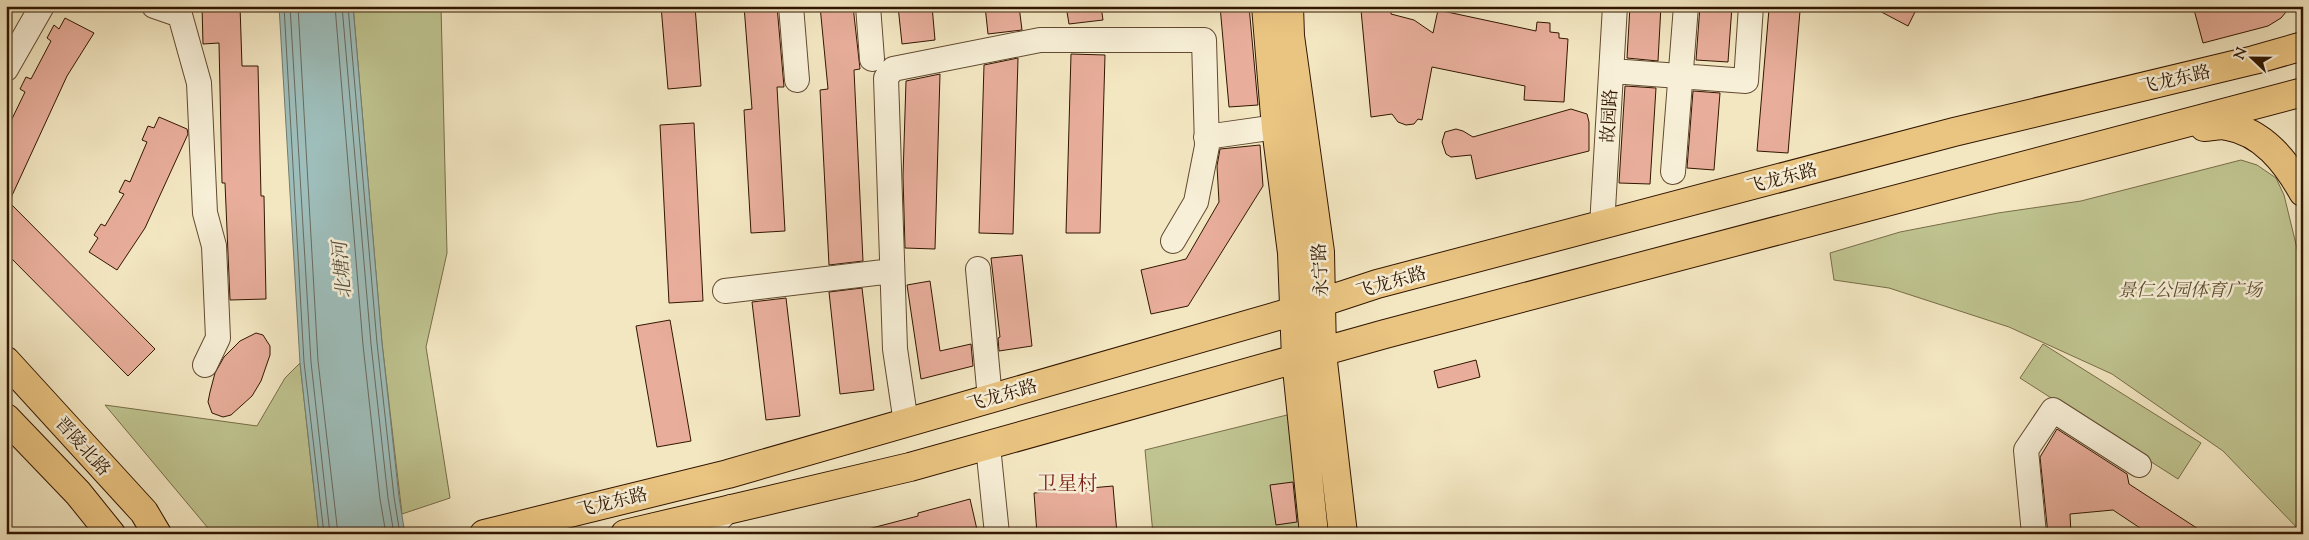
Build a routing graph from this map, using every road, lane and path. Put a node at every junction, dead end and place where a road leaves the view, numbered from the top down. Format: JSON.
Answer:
{"nodes":[{"id":1,"x":42,"y":6,"type":"edge"},
{"id":2,"x":154,"y":6,"type":"edge"},
{"id":3,"x":792,"y":6,"type":"edge"},
{"id":4,"x":868,"y":6,"type":"edge"},
{"id":5,"x":1266,"y":6,"type":"edge"},
{"id":6,"x":1288,"y":6,"type":"edge"},
{"id":7,"x":1615,"y":6,"type":"edge"},
{"id":8,"x":1686,"y":6,"type":"edge"},
{"id":9,"x":1751,"y":6,"type":"edge"},
{"id":10,"x":180,"y":11,"type":"edge"},
{"id":11,"x":2303,"y":46,"type":"edge"},
{"id":12,"x":872,"y":59,"type":"dead end"},
{"id":13,"x":6,"y":69,"type":"edge"},
{"id":14,"x":1612,"y":71,"type":"junction"},
{"id":15,"x":1681,"y":76,"type":"junction"},
{"id":16,"x":796,"y":80,"type":"dead end"},
{"id":17,"x":2303,"y":92,"type":"edge"},
{"id":18,"x":1276,"y":127,"type":"junction"},
{"id":19,"x":2160,"y":131,"type":"junction"},
{"id":20,"x":1206,"y":137,"type":"junction"},
{"id":21,"x":1673,"y":172,"type":"dead end"},
{"id":22,"x":2303,"y":192,"type":"edge"},
{"id":23,"x":1602,"y":226,"type":"junction"},
{"id":24,"x":1173,"y":241,"type":"dead end"},
{"id":25,"x":978,"y":269,"type":"dead end"},
{"id":26,"x":892,"y":270,"type":"junction"},
{"id":27,"x":725,"y":291,"type":"dead end"},
{"id":28,"x":1322,"y":302,"type":"junction"},
{"id":29,"x":1294,"y":311,"type":"junction"},
{"id":30,"x":1322,"y":353,"type":"junction"},
{"id":31,"x":1296,"y":360,"type":"junction"},
{"id":32,"x":6,"y":361,"type":"edge"},
{"id":33,"x":205,"y":365,"type":"dead end"},
{"id":34,"x":990,"y":399,"type":"junction"},
{"id":35,"x":6,"y":418,"type":"edge"},
{"id":36,"x":906,"y":423,"type":"junction"},
{"id":37,"x":988,"y":446,"type":"junction"},
{"id":38,"x":2139,"y":465,"type":"dead end"},
{"id":39,"x":78,"y":493,"type":"junction"},
{"id":40,"x":731,"y":507,"type":"junction"},
{"id":41,"x":150,"y":523,"type":"edge"},
{"id":42,"x":101,"y":534,"type":"edge"},
{"id":43,"x":111,"y":534,"type":"edge"},
{"id":44,"x":173,"y":534,"type":"edge"},
{"id":45,"x":484,"y":534,"type":"edge"},
{"id":46,"x":625,"y":534,"type":"edge"},
{"id":47,"x":705,"y":534,"type":"edge"},
{"id":48,"x":997,"y":534,"type":"edge"},
{"id":49,"x":1314,"y":534,"type":"edge"},
{"id":50,"x":1343,"y":534,"type":"edge"},
{"id":51,"x":2034,"y":534,"type":"edge"}],
"edges":[{"from":1,"to":13,"type":"street"},
{"from":2,"to":10,"type":"street"},
{"from":3,"to":16,"type":"street"},
{"from":4,"to":12,"type":"street"},
{"from":5,"to":18,"type":"main road","name":"永宁路"},
{"from":6,"to":28,"type":"main road","name":"永宁路"},
{"from":7,"to":14,"type":"street","name":"故园路"},
{"from":8,"to":15,"type":"street"},
{"from":9,"to":15,"type":"street"},
{"from":10,"to":33,"type":"street"},
{"from":11,"to":23,"type":"main road","name":"飞龙东路"},
{"from":14,"to":15,"type":"street"},
{"from":14,"to":23,"type":"street","name":"故园路"},
{"from":15,"to":21,"type":"street"},
{"from":17,"to":19,"type":"main road","name":"飞龙东路"},
{"from":18,"to":20,"type":"street"},
{"from":18,"to":29,"type":"main road","name":"永宁路"},
{"from":19,"to":22,"type":"main road"},
{"from":19,"to":30,"type":"main road","name":"飞龙东路"},
{"from":20,"to":24,"type":"street"},
{"from":20,"to":26,"type":"street"},
{"from":23,"to":28,"type":"main road","name":"飞龙东路"},
{"from":25,"to":34,"type":"street"},
{"from":26,"to":27,"type":"street"},
{"from":26,"to":36,"type":"street"},
{"from":28,"to":29,"type":"main road","name":"飞龙东路"},
{"from":28,"to":30,"type":"main road","name":"永宁路"},
{"from":29,"to":31,"type":"main road","name":"永宁路"},
{"from":29,"to":34,"type":"main road","name":"飞龙东路"},
{"from":30,"to":31,"type":"main road","name":"飞龙东路"},
{"from":30,"to":50,"type":"main road","name":"永宁路"},
{"from":31,"to":37,"type":"main road","name":"飞龙东路"},
{"from":31,"to":49,"type":"main road","name":"永宁路"},
{"from":32,"to":41,"type":"main road","name":"晋陵北路"},
{"from":34,"to":36,"type":"main road","name":"飞龙东路"},
{"from":35,"to":39,"type":"main road","name":"晋陵北路"},
{"from":36,"to":45,"type":"main road","name":"飞龙东路"},
{"from":37,"to":40,"type":"main road","name":"飞龙东路"},
{"from":37,"to":48,"type":"street"},
{"from":38,"to":51,"type":"street"},
{"from":39,"to":42,"type":"main road"},
{"from":39,"to":43,"type":"main road","name":"晋陵北路"},
{"from":40,"to":46,"type":"main road","name":"飞龙东路"},
{"from":40,"to":47,"type":"street"},
{"from":41,"to":44,"type":"main road","name":"晋陵北路"}]}
